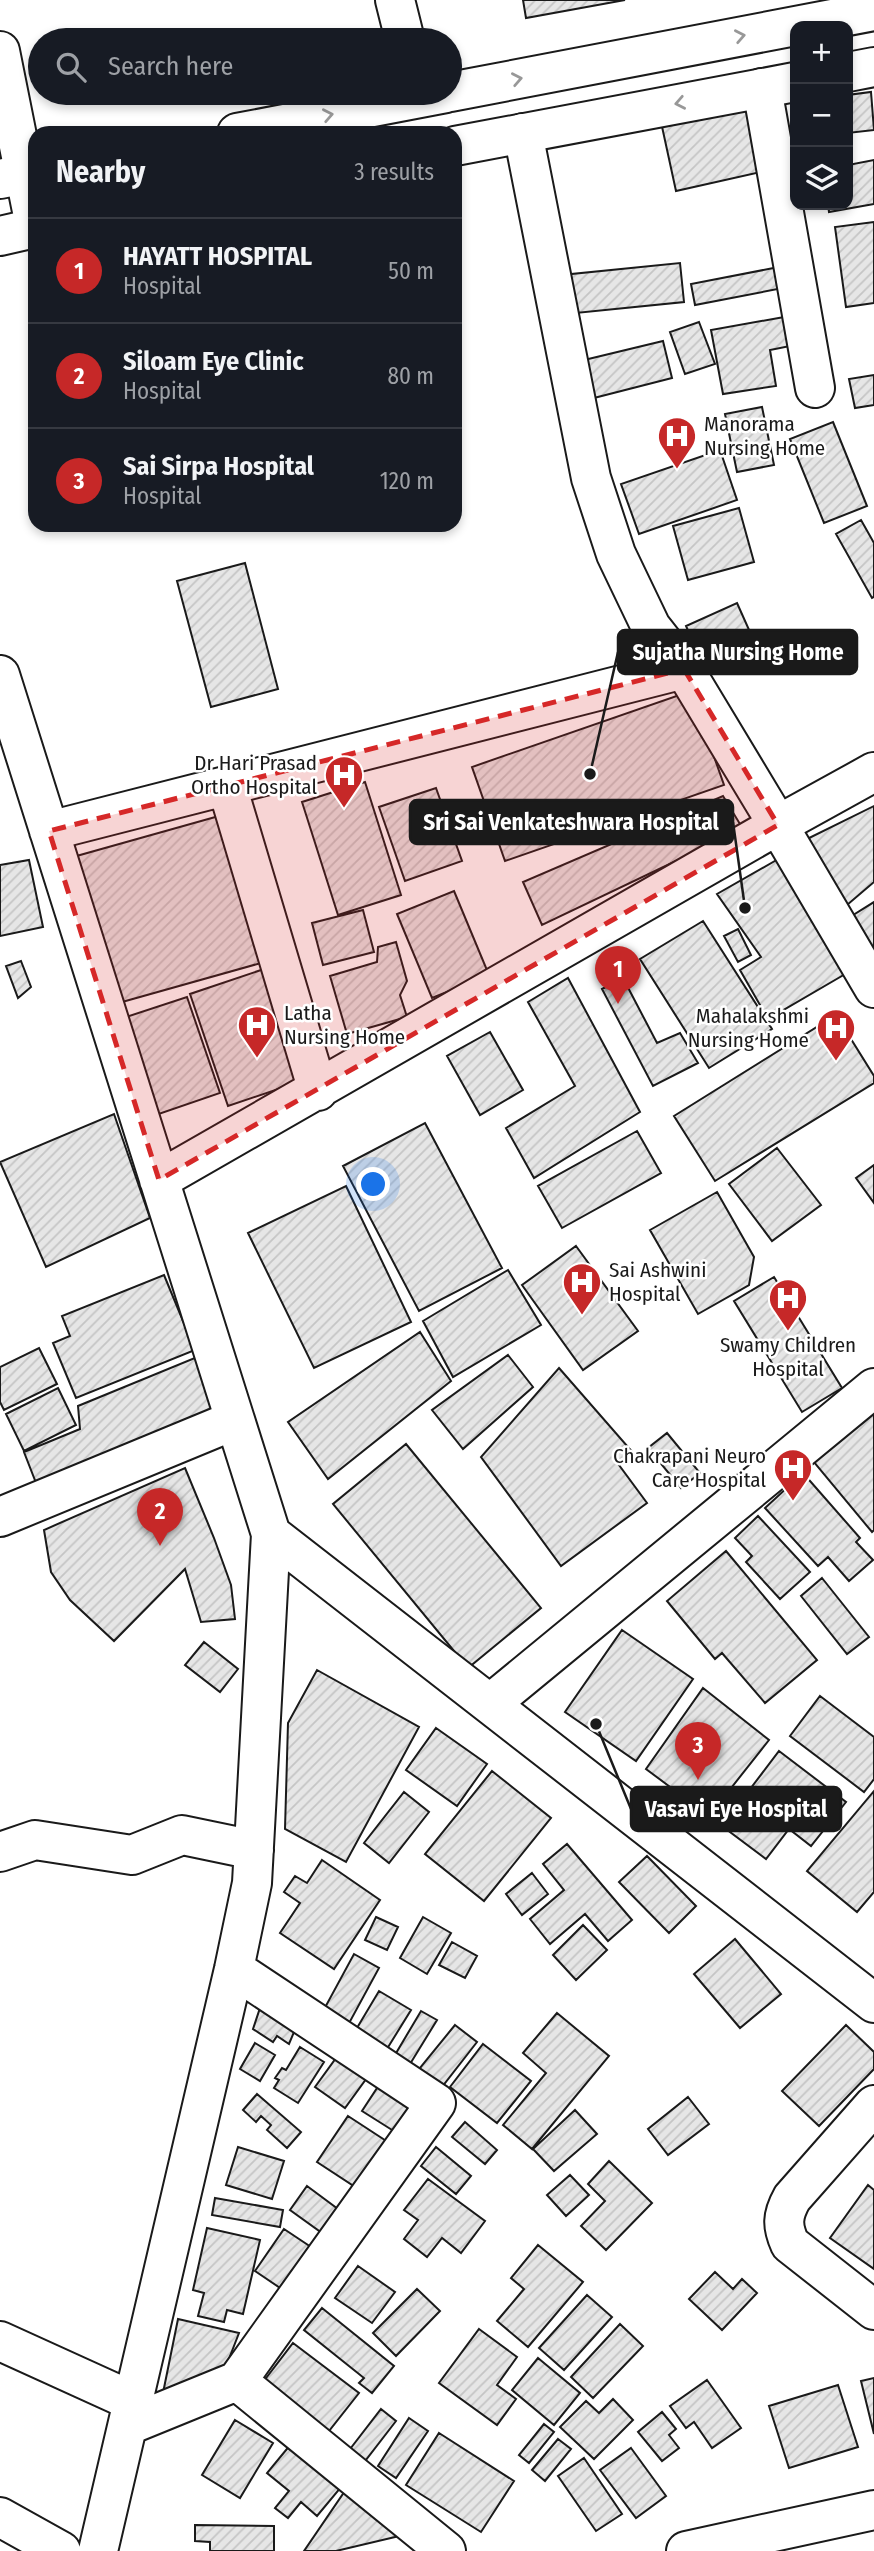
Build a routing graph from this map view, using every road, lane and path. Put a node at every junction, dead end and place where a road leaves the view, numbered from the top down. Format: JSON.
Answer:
{"nodes":[{"id":1,"x":395,"y":0,"type":"edge"},
{"id":2,"x":874,"y":10,"type":"edge"},
{"id":3,"x":402,"y":28,"type":"edge"},
{"id":4,"x":0,"y":51,"type":"edge"},
{"id":5,"x":874,"y":67,"type":"edge"},
{"id":6,"x":853,"y":71,"type":"edge"},
{"id":7,"x":779,"y":85,"type":"edge"},
{"id":8,"x":462,"y":89,"type":"edge"},
{"id":9,"x":378,"y":105,"type":"edge"},
{"id":10,"x":272,"y":126,"type":"edge"},
{"id":11,"x":523,"y":133,"type":"junction"},
{"id":12,"x":462,"y":145,"type":"edge"},
{"id":13,"x":20,"y":175,"type":"edge"},
{"id":14,"x":28,"y":203,"type":"edge"},
{"id":15,"x":28,"y":229,"type":"edge"},
{"id":16,"x":0,"y":236,"type":"edge"},
{"id":17,"x":815,"y":388,"type":"dead end"},
{"id":18,"x":684,"y":669,"type":"junction"},
{"id":19,"x":0,"y":675,"type":"edge"},
{"id":20,"x":874,"y":772,"type":"edge"},
{"id":21,"x":227,"y":786,"type":"junction"},
{"id":22,"x":778,"y":825,"type":"junction"},
{"id":23,"x":49,"y":831,"type":"junction"},
{"id":24,"x":874,"y":988,"type":"edge"},
{"id":25,"x":318,"y":1091,"type":"junction"},
{"id":26,"x":159,"y":1180,"type":"junction"},
{"id":27,"x":874,"y":1388,"type":"edge"},
{"id":28,"x":235,"y":1420,"type":"junction"},
{"id":29,"x":0,"y":1517,"type":"edge"},
{"id":30,"x":271,"y":1534,"type":"junction"},
{"id":31,"x":490,"y":1704,"type":"junction"},
{"id":32,"x":254,"y":1850,"type":"junction"},
{"id":33,"x":0,"y":1852,"type":"edge"},
{"id":34,"x":234,"y":1969,"type":"junction"},
{"id":35,"x":874,"y":2003,"type":"edge"},
{"id":36,"x":874,"y":2105,"type":"edge"},
{"id":37,"x":874,"y":2310,"type":"edge"},
{"id":38,"x":0,"y":2341,"type":"edge"},
{"id":39,"x":237,"y":2381,"type":"junction"},
{"id":40,"x":131,"y":2413,"type":"junction"},
{"id":41,"x":874,"y":2510,"type":"edge"},
{"id":42,"x":0,"y":2517,"type":"edge"},
{"id":43,"x":61,"y":2551,"type":"edge"},
{"id":44,"x":98,"y":2551,"type":"edge"},
{"id":45,"x":446,"y":2551,"type":"edge"},
{"id":46,"x":686,"y":2551,"type":"edge"}],
"edges":[{"from":1,"to":3,"type":"main road"},
{"from":8,"to":2,"type":"main road","one_way":true},
{"from":4,"to":13,"type":"main road"},
{"from":5,"to":6,"type":"main road"},
{"from":7,"to":11,"type":"main road","one_way":true},
{"from":7,"to":17,"type":"main road"},
{"from":10,"to":9,"type":"main road","one_way":true},
{"from":11,"to":12,"type":"main road"},
{"from":11,"to":18,"type":"main road"},
{"from":13,"to":14,"type":"main road"},
{"from":15,"to":16,"type":"main road"},
{"from":18,"to":21,"type":"main road"},
{"from":18,"to":22,"type":"main road"},
{"from":19,"to":23,"type":"main road"},
{"from":20,"to":22,"type":"main road"},
{"from":21,"to":23,"type":"main road"},
{"from":21,"to":25,"type":"main road"},
{"from":22,"to":24,"type":"main road"},
{"from":22,"to":25,"type":"main road"},
{"from":23,"to":26,"type":"main road"},
{"from":25,"to":26,"type":"main road"},
{"from":26,"to":28,"type":"main road"},
{"from":27,"to":31,"type":"main road"},
{"from":28,"to":29,"type":"main road"},
{"from":28,"to":30,"type":"main road"},
{"from":30,"to":31,"type":"main road"},
{"from":30,"to":32,"type":"main road"},
{"from":31,"to":35,"type":"main road"},
{"from":32,"to":33,"type":"main road"},
{"from":32,"to":34,"type":"main road"},
{"from":34,"to":39,"type":"main road"},
{"from":34,"to":40,"type":"main road"},
{"from":36,"to":37,"type":"main road"},
{"from":38,"to":40,"type":"main road"},
{"from":39,"to":40,"type":"main road"},
{"from":39,"to":45,"type":"main road"},
{"from":40,"to":44,"type":"main road"},
{"from":41,"to":46,"type":"main road"},
{"from":42,"to":43,"type":"main road"}]}
